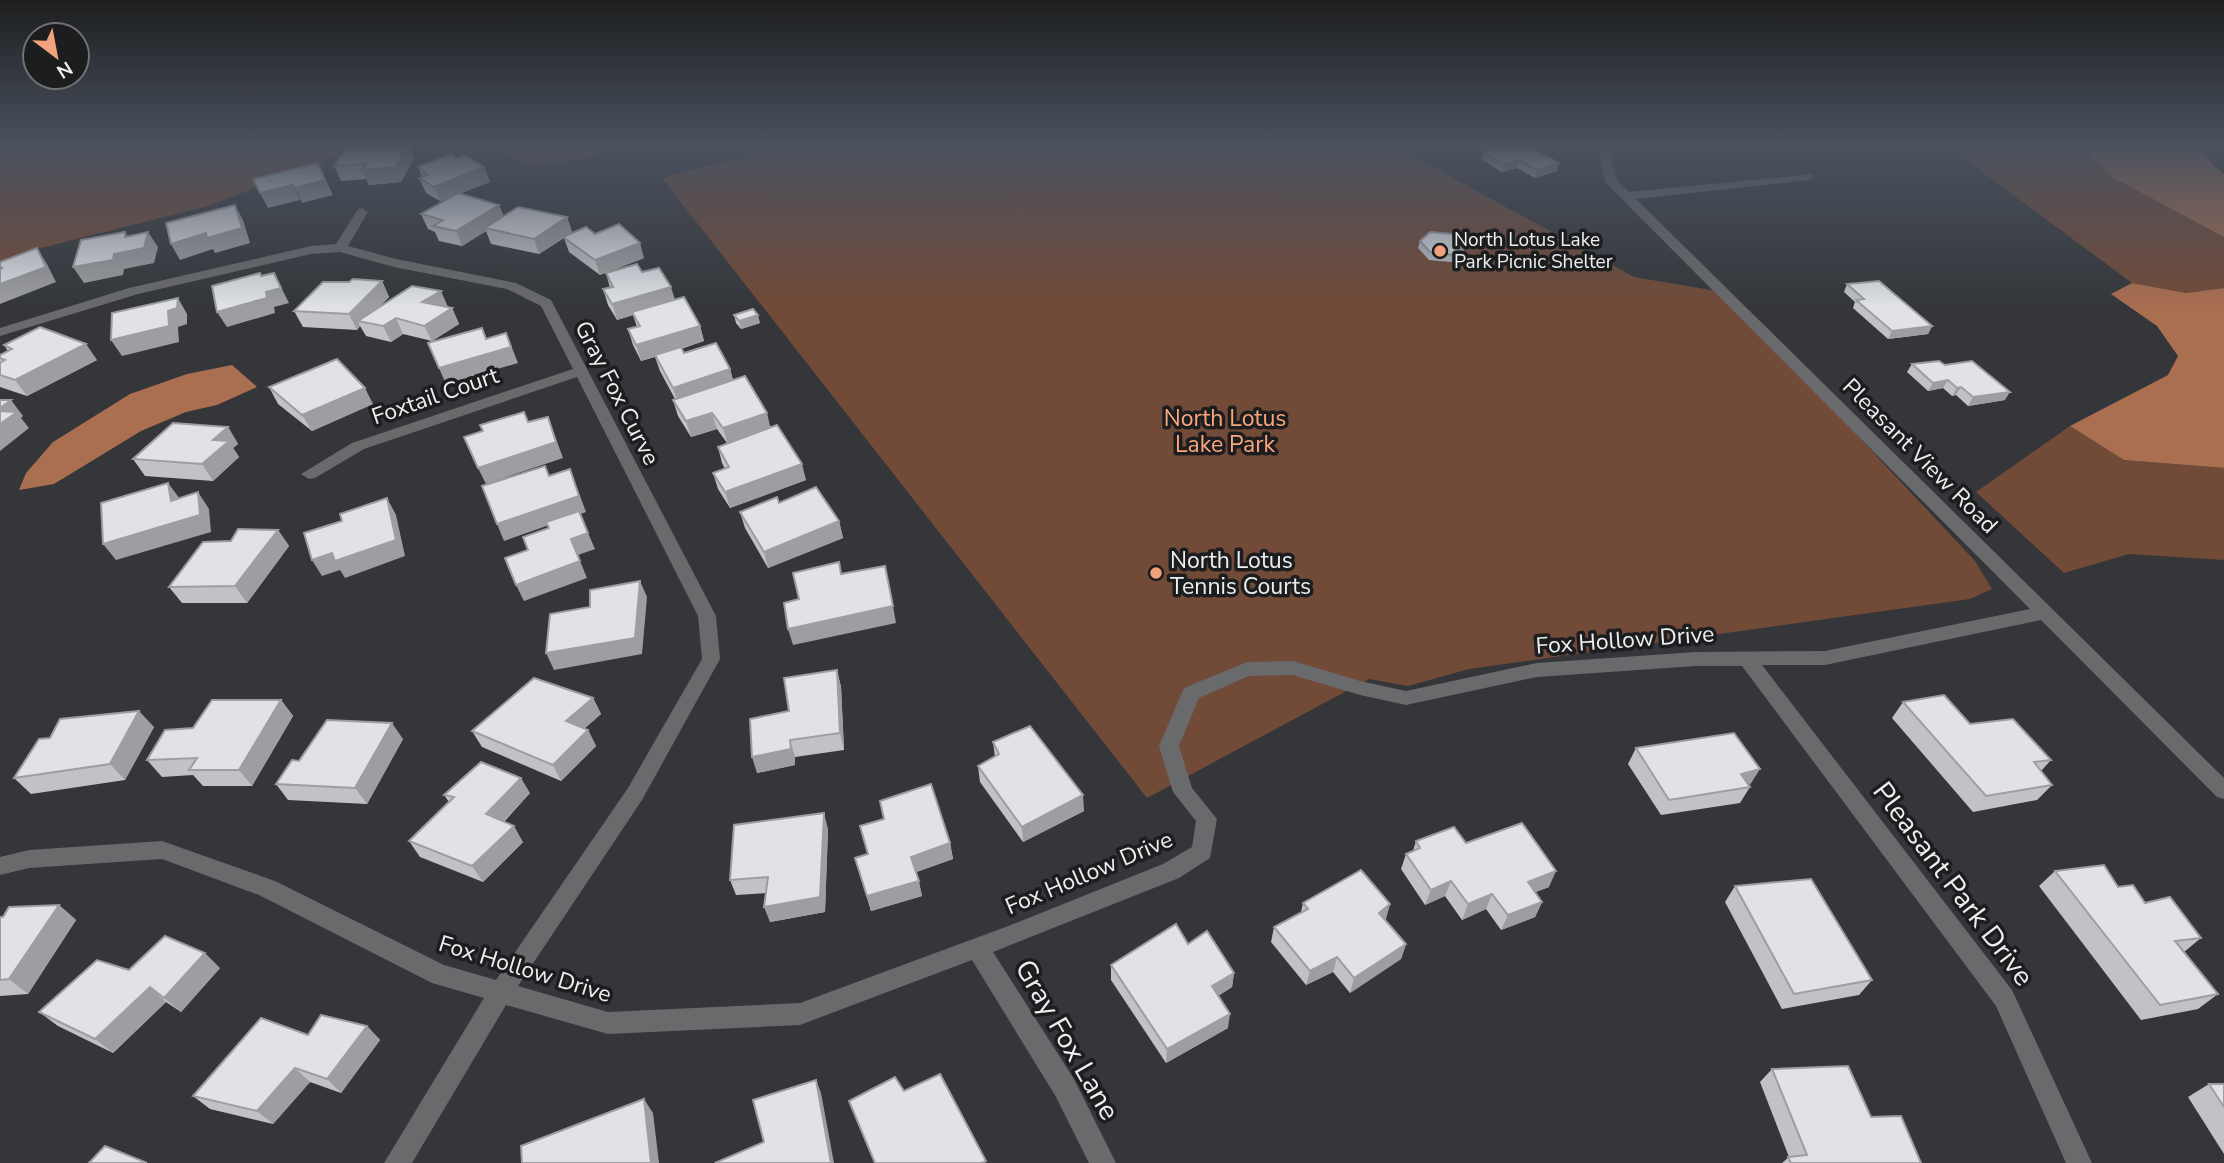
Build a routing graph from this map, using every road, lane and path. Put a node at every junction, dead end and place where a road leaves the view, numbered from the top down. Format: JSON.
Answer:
{"nodes":[{"id":1,"x":1628,"y":198,"type":"edge"},
{"id":2,"x":362,"y":212,"type":"dead end"},
{"id":3,"x":340,"y":248,"type":"junction"},
{"id":4,"x":0,"y":332,"type":"edge"},
{"id":5,"x":580,"y":371,"type":"junction"},
{"id":6,"x":309,"y":474,"type":"dead end"},
{"id":7,"x":2045,"y":613,"type":"junction"},
{"id":8,"x":1747,"y":659,"type":"junction"},
{"id":9,"x":2224,"y":791,"type":"edge"},
{"id":10,"x":0,"y":866,"type":"edge"},
{"id":11,"x":978,"y":948,"type":"junction"},
{"id":12,"x":501,"y":992,"type":"junction"},
{"id":13,"x":397,"y":1163,"type":"edge"},
{"id":14,"x":1103,"y":1163,"type":"edge"},
{"id":15,"x":2079,"y":1163,"type":"edge"}],
"edges":[{"from":1,"to":7,"type":"street","name":"Pleasant View Road"},
{"from":2,"to":3,"type":"street"},
{"from":3,"to":4,"type":"street","name":"Gray Fox Curve"},
{"from":3,"to":5,"type":"street","name":"Gray Fox Curve"},
{"from":5,"to":6,"type":"street","name":"Foxtail Court"},
{"from":5,"to":12,"type":"street","name":"Gray Fox Curve"},
{"from":7,"to":8,"type":"street","name":"Fox Hollow Drive"},
{"from":7,"to":9,"type":"street","name":"Pleasant View Road"},
{"from":8,"to":11,"type":"street","name":"Fox Hollow Drive"},
{"from":8,"to":15,"type":"street","name":"Pleasant Park Drive"},
{"from":10,"to":12,"type":"street","name":"Fox Hollow Drive"},
{"from":11,"to":12,"type":"street","name":"Fox Hollow Drive"},
{"from":11,"to":14,"type":"street","name":"Gray Fox Lane"},
{"from":12,"to":13,"type":"street","name":"Gray Fox Curve"}]}
